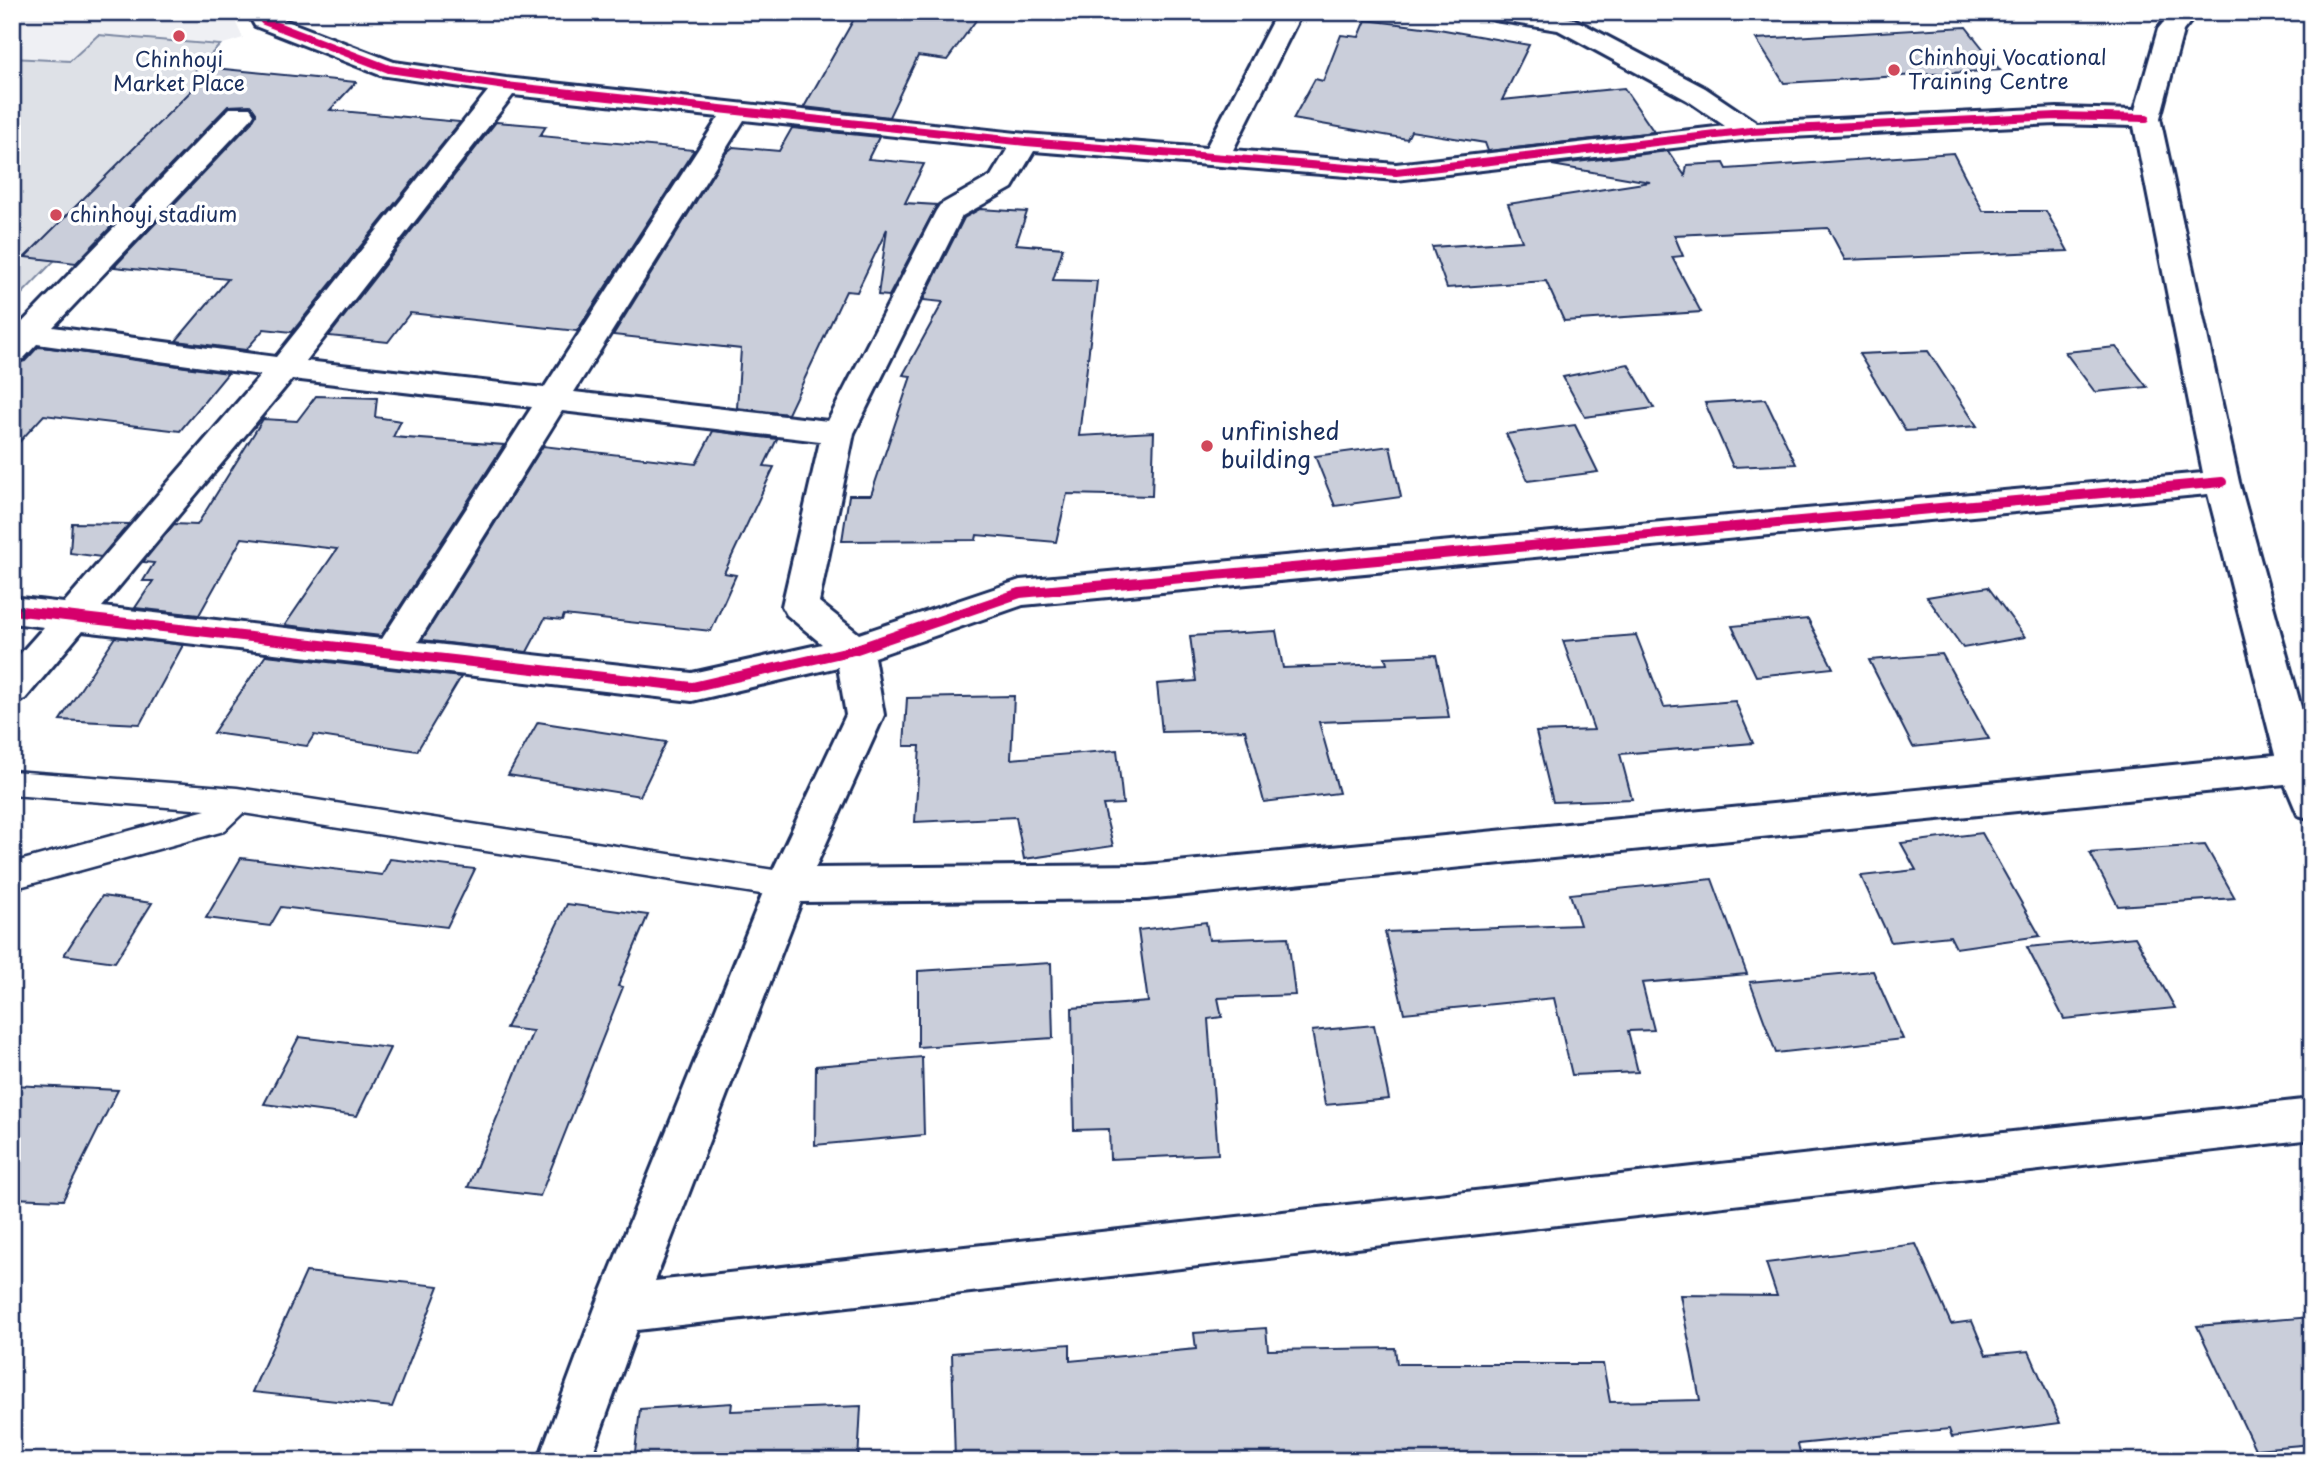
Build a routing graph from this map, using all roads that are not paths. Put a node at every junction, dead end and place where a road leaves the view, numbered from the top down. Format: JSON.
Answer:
{"nodes":[{"id":1,"x":260,"y":12,"type":"edge"},
{"id":2,"x":1290,"y":12,"type":"edge"},
{"id":3,"x":1494,"y":12,"type":"edge"},
{"id":4,"x":2186,"y":12,"type":"edge"},
{"id":5,"x":506,"y":86,"type":"junction"},
{"id":6,"x":737,"y":110,"type":"junction"},
{"id":7,"x":240,"y":114,"type":"dead end"},
{"id":8,"x":2146,"y":118,"type":"junction"},
{"id":9,"x":1751,"y":131,"type":"junction"},
{"id":10,"x":1027,"y":142,"type":"junction"},
{"id":11,"x":1215,"y":158,"type":"junction"},
{"id":12,"x":21,"y":342,"type":"edge"},
{"id":13,"x":284,"y":368,"type":"junction"},
{"id":14,"x":554,"y":400,"type":"junction"},
{"id":15,"x":838,"y":433,"type":"junction"},
{"id":16,"x":2222,"y":482,"type":"junction"},
{"id":17,"x":12,"y":610,"type":"edge"},
{"id":18,"x":72,"y":616,"type":"junction"},
{"id":19,"x":854,"y":650,"type":"junction"},
{"id":20,"x":392,"y":653,"type":"junction"},
{"id":21,"x":12,"y":689,"type":"edge"},
{"id":22,"x":12,"y":783,"type":"edge"},
{"id":23,"x":2305,"y":786,"type":"edge"},
{"id":24,"x":237,"y":800,"type":"junction"},
{"id":25,"x":12,"y":876,"type":"edge"},
{"id":26,"x":787,"y":885,"type":"junction"},
{"id":27,"x":2312,"y":1118,"type":"edge"},
{"id":28,"x":620,"y":1308,"type":"junction"},
{"id":29,"x":564,"y":1461,"type":"edge"}],
"edges":[{"from":1,"to":5,"type":"street"},
{"from":2,"to":11,"type":"street"},
{"from":3,"to":9,"type":"street"},
{"from":4,"to":8,"type":"street"},
{"from":5,"to":6,"type":"street"},
{"from":5,"to":13,"type":"street"},
{"from":6,"to":10,"type":"street"},
{"from":6,"to":14,"type":"street"},
{"from":7,"to":12,"type":"street"},
{"from":8,"to":9,"type":"street"},
{"from":8,"to":16,"type":"street"},
{"from":9,"to":11,"type":"street"},
{"from":10,"to":11,"type":"street"},
{"from":10,"to":15,"type":"street"},
{"from":12,"to":13,"type":"street"},
{"from":13,"to":14,"type":"street"},
{"from":13,"to":18,"type":"street"},
{"from":14,"to":15,"type":"street"},
{"from":14,"to":20,"type":"street"},
{"from":15,"to":19,"type":"street"},
{"from":16,"to":19,"type":"street"},
{"from":16,"to":23,"type":"street"},
{"from":17,"to":18,"type":"street"},
{"from":18,"to":20,"type":"street"},
{"from":18,"to":21,"type":"street"},
{"from":19,"to":20,"type":"street"},
{"from":19,"to":26,"type":"street"},
{"from":22,"to":24,"type":"lane"},
{"from":23,"to":26,"type":"street"},
{"from":24,"to":25,"type":"lane"},
{"from":24,"to":26,"type":"lane"},
{"from":26,"to":28,"type":"street"},
{"from":27,"to":28,"type":"street"},
{"from":28,"to":29,"type":"street"}]}
